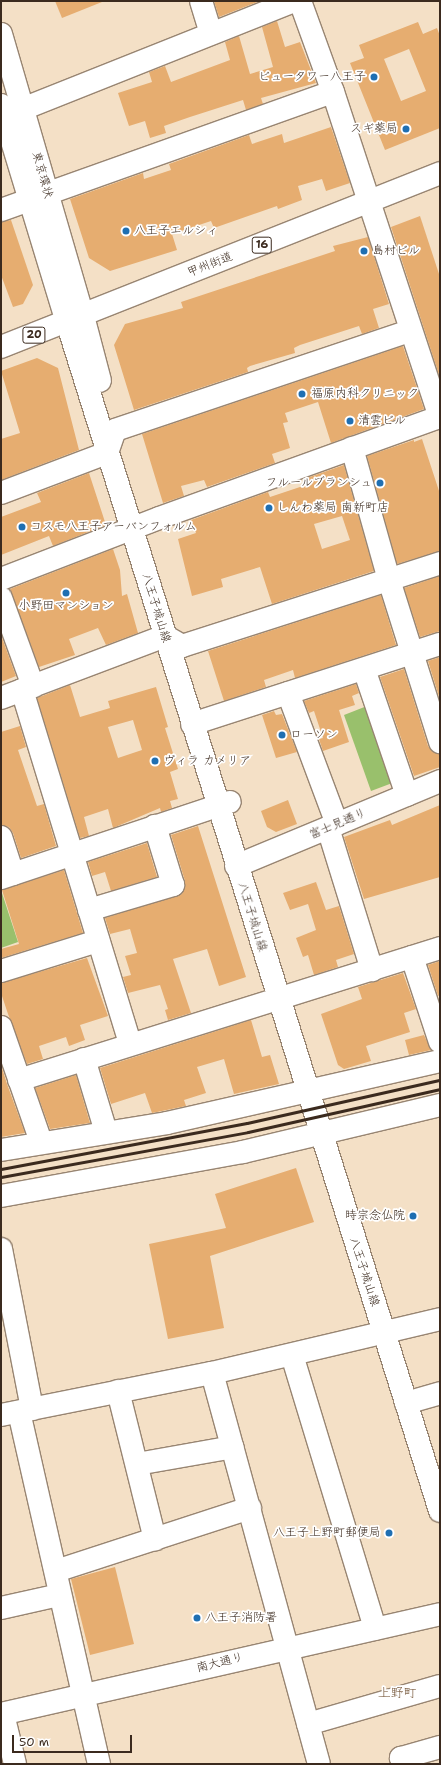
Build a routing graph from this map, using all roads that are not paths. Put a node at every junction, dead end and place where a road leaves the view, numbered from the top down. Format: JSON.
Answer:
{"nodes":[{"id":1,"x":201,"y":1,"type":"edge"},
{"id":2,"x":294,"y":1,"type":"edge"},
{"id":3,"x":300,"y":1,"type":"edge"},
{"id":4,"x":211,"y":33,"type":"junction"},
{"id":5,"x":1,"y":34,"type":"edge"},
{"id":6,"x":333,"y":92,"type":"junction"},
{"id":7,"x":7,"y":112,"type":"edge"},
{"id":8,"x":440,"y":173,"type":"edge"},
{"id":9,"x":39,"y":197,"type":"junction"},
{"id":10,"x":368,"y":202,"type":"junction"},
{"id":11,"x":1,"y":210,"type":"edge"},
{"id":12,"x":75,"y":319,"type":"junction"},
{"id":13,"x":410,"y":331,"type":"junction"},
{"id":14,"x":1,"y":348,"type":"edge"},
{"id":15,"x":440,"y":418,"type":"edge"},
{"id":16,"x":123,"y":428,"type":"junction"},
{"id":17,"x":352,"y":448,"type":"junction"},
{"id":18,"x":100,"y":456,"type":"junction"},
{"id":19,"x":1,"y":493,"type":"edge"},
{"id":20,"x":138,"y":526,"type":"junction"},
{"id":21,"x":440,"y":562,"type":"edge"},
{"id":22,"x":1,"y":579,"type":"edge"},
{"id":23,"x":389,"y":580,"type":"junction"},
{"id":24,"x":1,"y":598,"type":"edge"},
{"id":25,"x":173,"y":641,"type":"junction"},
{"id":26,"x":440,"y":644,"type":"edge"},
{"id":27,"x":412,"y":653,"type":"junction"},
{"id":28,"x":364,"y":669,"type":"junction"},
{"id":29,"x":28,"y":688,"type":"junction"},
{"id":30,"x":288,"y":693,"type":"junction"},
{"id":31,"x":1,"y":698,"type":"edge"},
{"id":32,"x":205,"y":720,"type":"junction"},
{"id":33,"x":440,"y":742,"type":"edge"},
{"id":34,"x":440,"y":782,"type":"edge"},
{"id":35,"x":407,"y":795,"type":"junction"},
{"id":36,"x":224,"y":804,"type":"junction"},
{"id":37,"x":155,"y":826,"type":"junction"},
{"id":38,"x":333,"y":826,"type":"junction"},
{"id":39,"x":1,"y":837,"type":"edge"},
{"id":40,"x":73,"y":852,"type":"junction"},
{"id":41,"x":242,"y":864,"type":"junction"},
{"id":42,"x":7,"y":876,"type":"edge"},
{"id":43,"x":89,"y":910,"type":"junction"},
{"id":44,"x":98,"y":941,"type":"junction"},
{"id":45,"x":440,"y":948,"type":"edge"},
{"id":46,"x":412,"y":957,"type":"junction"},
{"id":47,"x":372,"y":970,"type":"junction"},
{"id":48,"x":1,"y":972,"type":"edge"},
{"id":49,"x":284,"y":997,"type":"junction"},
{"id":50,"x":1,"y":1027,"type":"edge"},
{"id":51,"x":440,"y":1042,"type":"edge"},
{"id":52,"x":130,"y":1044,"type":"junction"},
{"id":53,"x":84,"y":1059,"type":"junction"},
{"id":54,"x":440,"y":1061,"type":"edge"},
{"id":55,"x":19,"y":1080,"type":"junction"},
{"id":56,"x":314,"y":1090,"type":"junction"},
{"id":57,"x":439,"y":1109,"type":"edge"},
{"id":58,"x":106,"y":1132,"type":"junction"},
{"id":59,"x":328,"y":1132,"type":"junction"},
{"id":60,"x":40,"y":1142,"type":"junction"},
{"id":61,"x":1,"y":1150,"type":"edge"},
{"id":62,"x":1,"y":1196,"type":"edge"},
{"id":63,"x":2,"y":1261,"type":"edge"},
{"id":64,"x":440,"y":1320,"type":"edge"},
{"id":65,"x":390,"y":1332,"type":"junction"},
{"id":66,"x":10,"y":1340,"type":"edge"},
{"id":67,"x":292,"y":1355,"type":"junction"},
{"id":68,"x":212,"y":1373,"type":"junction"},
{"id":69,"x":118,"y":1392,"type":"junction"},
{"id":70,"x":440,"y":1393,"type":"edge"},
{"id":71,"x":412,"y":1401,"type":"junction"},
{"id":72,"x":17,"y":1412,"type":"edge"},
{"id":73,"x":233,"y":1447,"type":"junction"},
{"id":74,"x":137,"y":1464,"type":"junction"},
{"id":75,"x":437,"y":1479,"type":"edge"},
{"id":76,"x":250,"y":1508,"type":"junction"},
{"id":77,"x":440,"y":1511,"type":"edge"},
{"id":78,"x":155,"y":1539,"type":"junction"},
{"id":79,"x":56,"y":1571,"type":"junction"},
{"id":80,"x":59,"y":1595,"type":"junction"},
{"id":81,"x":1,"y":1608,"type":"edge"},
{"id":82,"x":440,"y":1614,"type":"edge"},
{"id":83,"x":375,"y":1628,"type":"junction"},
{"id":84,"x":288,"y":1646,"type":"junction"},
{"id":85,"x":440,"y":1686,"type":"edge"},
{"id":86,"x":82,"y":1696,"type":"junction"},
{"id":87,"x":2,"y":1714,"type":"edge"},
{"id":88,"x":308,"y":1724,"type":"junction"},
{"id":89,"x":440,"y":1747,"type":"edge"},
{"id":90,"x":16,"y":1764,"type":"edge"},
{"id":91,"x":99,"y":1764,"type":"edge"},
{"id":92,"x":319,"y":1764,"type":"edge"},
{"id":93,"x":404,"y":1764,"type":"edge"}],
"edges":[{"from":1,"to":4,"type":"main road"},
{"from":2,"to":4,"type":"main road"},
{"from":3,"to":6,"type":"main road"},
{"from":4,"to":7,"type":"main road"},
{"from":5,"to":7,"type":"main road","name":"東京環状"},
{"from":6,"to":9,"type":"main road"},
{"from":6,"to":10,"type":"main road"},
{"from":7,"to":9,"type":"main road","name":"東京環状"},
{"from":8,"to":10,"type":"main road","name":"甲州街道","number":"16"},
{"from":9,"to":11,"type":"main road"},
{"from":9,"to":12,"type":"main road","name":"東京環状"},
{"from":10,"to":12,"type":"main road","name":"甲州街道","number":"16"},
{"from":10,"to":13,"type":"main road"},
{"from":12,"to":14,"type":"main road","name":"甲州街道","number":"20"},
{"from":12,"to":16,"type":"main road","name":"八王子城山線"},
{"from":12,"to":18,"type":"main road","name":"八王子城山線"},
{"from":13,"to":15,"type":"main road"},
{"from":13,"to":16,"type":"main road"},
{"from":15,"to":17,"type":"main road"},
{"from":16,"to":18,"type":"main road"},
{"from":16,"to":20,"type":"main road","name":"八王子城山線"},
{"from":17,"to":20,"type":"main road"},
{"from":17,"to":23,"type":"main road"},
{"from":18,"to":19,"type":"main road"},
{"from":18,"to":20,"type":"main road","name":"八王子城山線"},
{"from":20,"to":22,"type":"main road"},
{"from":20,"to":25,"type":"main road","name":"八王子城山線"},
{"from":21,"to":23,"type":"main road"},
{"from":23,"to":25,"type":"main road"},
{"from":23,"to":27,"type":"main road"},
{"from":24,"to":29,"type":"main road"},
{"from":25,"to":29,"type":"main road"},
{"from":25,"to":32,"type":"main road","name":"八王子城山線"},
{"from":26,"to":27,"type":"main road"},
{"from":27,"to":28,"type":"main road"},
{"from":27,"to":33,"type":"main road"},
{"from":28,"to":30,"type":"main road"},
{"from":28,"to":35,"type":"main road"},
{"from":29,"to":31,"type":"main road"},
{"from":29,"to":40,"type":"main road"},
{"from":30,"to":32,"type":"main road"},
{"from":30,"to":38,"type":"main road"},
{"from":32,"to":36,"type":"main road","name":"八王子城山線"},
{"from":34,"to":35,"type":"main road","name":"富士見通り"},
{"from":35,"to":38,"type":"main road","name":"富士見通り"},
{"from":36,"to":37,"type":"main road"},
{"from":36,"to":41,"type":"main road","name":"八王子城山線"},
{"from":37,"to":40,"type":"main road"},
{"from":37,"to":43,"type":"main road"},
{"from":38,"to":41,"type":"main road","name":"富士見通り"},
{"from":38,"to":47,"type":"main road"},
{"from":39,"to":42,"type":"main road"},
{"from":40,"to":42,"type":"main road"},
{"from":40,"to":43,"type":"main road"},
{"from":41,"to":49,"type":"main road","name":"八王子城山線"},
{"from":43,"to":44,"type":"main road"},
{"from":44,"to":48,"type":"main road"},
{"from":44,"to":52,"type":"main road"},
{"from":45,"to":46,"type":"main road"},
{"from":46,"to":47,"type":"main road"},
{"from":46,"to":51,"type":"main road"},
{"from":47,"to":49,"type":"main road"},
{"from":49,"to":52,"type":"main road"},
{"from":49,"to":56,"type":"main road","name":"八王子城山線"},
{"from":50,"to":55,"type":"main road"},
{"from":52,"to":53,"type":"main road"},
{"from":53,"to":55,"type":"main road"},
{"from":53,"to":58,"type":"main road"},
{"from":54,"to":56,"type":"main road"},
{"from":55,"to":60,"type":"main road"},
{"from":56,"to":58,"type":"main road"},
{"from":56,"to":59,"type":"main road","name":"八王子城山線"},
{"from":57,"to":59,"type":"main road"},
{"from":58,"to":60,"type":"main road"},
{"from":59,"to":62,"type":"main road"},
{"from":59,"to":65,"type":"main road","name":"八王子城山線"},
{"from":60,"to":61,"type":"main road"},
{"from":63,"to":66,"type":"main road"},
{"from":64,"to":65,"type":"main road"},
{"from":65,"to":67,"type":"main road"},
{"from":65,"to":71,"type":"main road","name":"八王子城山線"},
{"from":66,"to":72,"type":"main road"},
{"from":67,"to":68,"type":"main road"},
{"from":67,"to":83,"type":"main road"},
{"from":68,"to":69,"type":"main road"},
{"from":68,"to":73,"type":"main road"},
{"from":69,"to":72,"type":"main road"},
{"from":69,"to":74,"type":"main road"},
{"from":70,"to":71,"type":"main road"},
{"from":71,"to":75,"type":"main road","name":"八王子城山線"},
{"from":72,"to":79,"type":"main road"},
{"from":73,"to":74,"type":"main road"},
{"from":73,"to":76,"type":"main road"},
{"from":74,"to":78,"type":"main road"},
{"from":75,"to":77,"type":"main road","name":"八王子城山線"},
{"from":76,"to":78,"type":"main road"},
{"from":76,"to":84,"type":"main road"},
{"from":78,"to":79,"type":"main road"},
{"from":79,"to":80,"type":"main road"},
{"from":80,"to":81,"type":"main road"},
{"from":80,"to":86,"type":"main road"},
{"from":82,"to":83,"type":"main road","name":"南大通り"},
{"from":83,"to":84,"type":"main road","name":"南大通り"},
{"from":84,"to":86,"type":"main road","name":"南大通り"},
{"from":84,"to":88,"type":"main road"},
{"from":85,"to":88,"type":"main road"},
{"from":86,"to":87,"type":"main road","name":"南大通り"},
{"from":86,"to":91,"type":"main road"},
{"from":87,"to":90,"type":"main road"},
{"from":88,"to":92,"type":"main road"},
{"from":89,"to":93,"type":"main road"}]}
